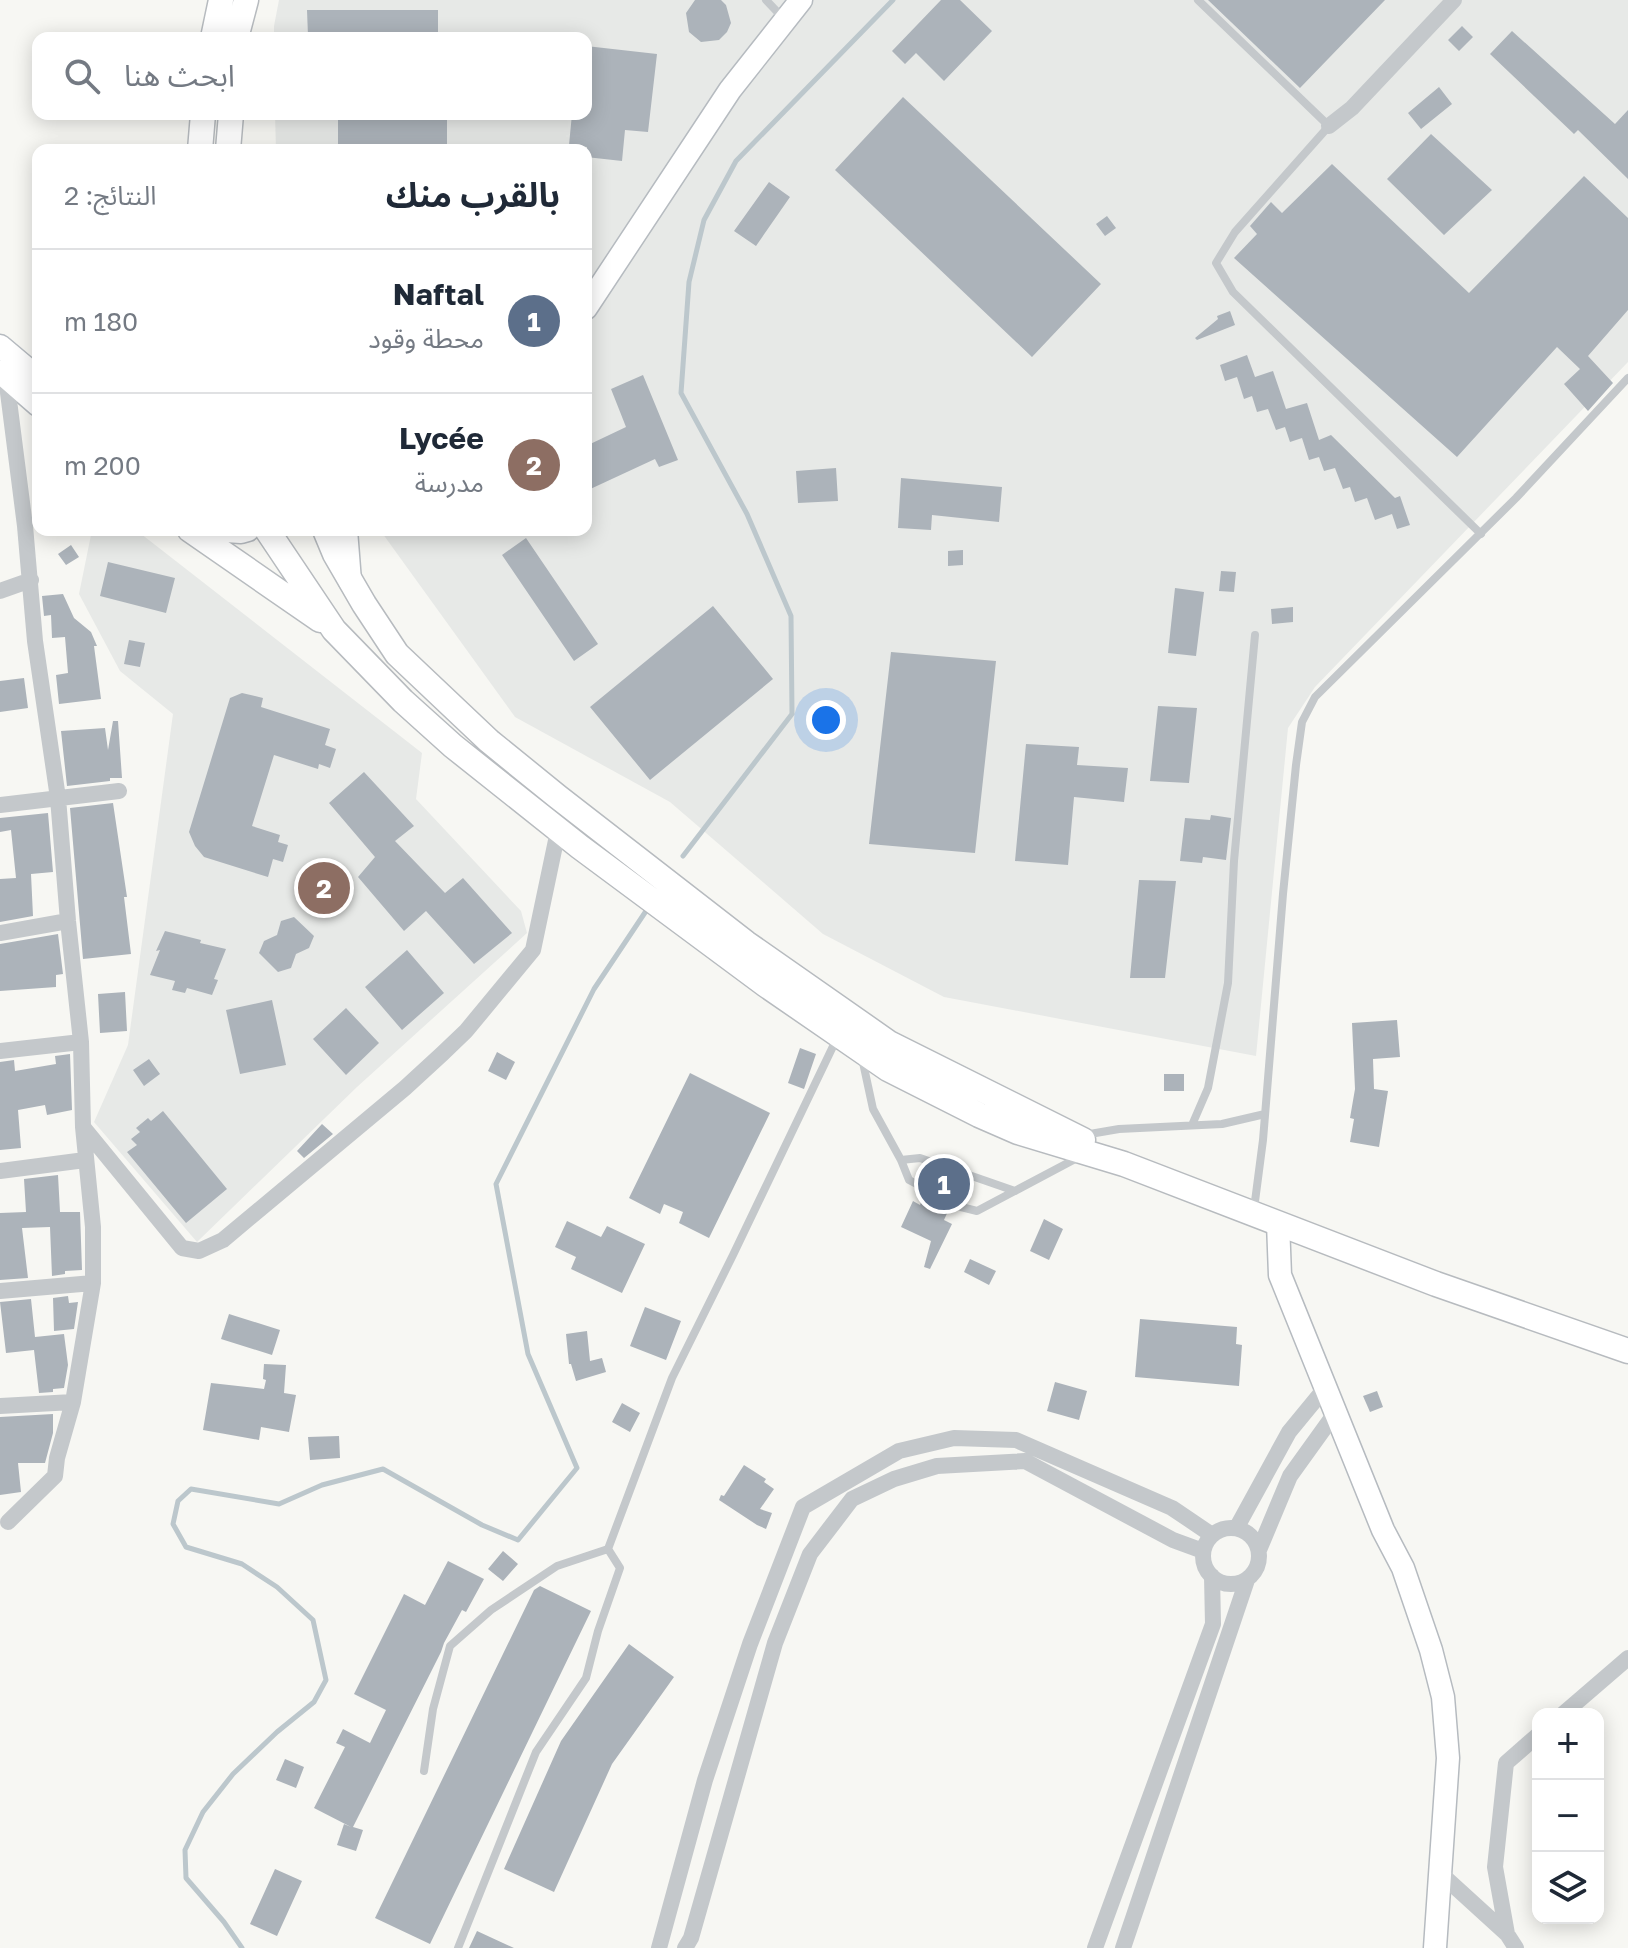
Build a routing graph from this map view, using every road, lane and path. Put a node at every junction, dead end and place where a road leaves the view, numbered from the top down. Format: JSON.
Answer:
{"nodes":[{"id":1,"x":221,"y":0,"type":"edge"},
{"id":2,"x":246,"y":0,"type":"edge"},
{"id":3,"x":766,"y":0,"type":"edge"},
{"id":4,"x":801,"y":0,"type":"edge"},
{"id":5,"x":1198,"y":0,"type":"edge"},
{"id":6,"x":1454,"y":0,"type":"edge"},
{"id":7,"x":785,"y":20,"type":"junction"},
{"id":8,"x":214,"y":32,"type":"edge"},
{"id":9,"x":238,"y":32,"type":"edge"},
{"id":10,"x":202,"y":120,"type":"edge"},
{"id":11,"x":230,"y":120,"type":"edge"},
{"id":12,"x":1329,"y":126,"type":"junction"},
{"id":13,"x":200,"y":144,"type":"edge"},
{"id":14,"x":228,"y":144,"type":"edge"},
{"id":15,"x":592,"y":299,"type":"edge"},
{"id":16,"x":0,"y":346,"type":"edge"},
{"id":17,"x":32,"y":373,"type":"edge"},
{"id":18,"x":3,"y":374,"type":"edge"},
{"id":19,"x":1628,"y":378,"type":"edge"},
{"id":20,"x":32,"y":400,"type":"edge"},
{"id":21,"x":1481,"y":534,"type":"junction"},
{"id":22,"x":199,"y":536,"type":"edge"},
{"id":23,"x":271,"y":536,"type":"edge"},
{"id":24,"x":328,"y":536,"type":"edge"},
{"id":25,"x":346,"y":536,"type":"edge"},
{"id":26,"x":31,"y":580,"type":"junction"},
{"id":27,"x":350,"y":581,"type":"junction"},
{"id":28,"x":0,"y":591,"type":"edge"},
{"id":29,"x":334,"y":630,"type":"junction"},
{"id":30,"x":1255,"y":635,"type":"dead end"},
{"id":31,"x":119,"y":791,"type":"dead end"},
{"id":32,"x":58,"y":798,"type":"junction"},
{"id":33,"x":0,"y":805,"type":"edge"},
{"id":34,"x":558,"y":831,"type":"junction"},
{"id":35,"x":68,"y":921,"type":"junction"},
{"id":36,"x":0,"y":933,"type":"edge"},
{"id":37,"x":839,"y":1034,"type":"junction"},
{"id":38,"x":81,"y":1042,"type":"junction"},
{"id":39,"x":860,"y":1050,"type":"junction"},
{"id":40,"x":0,"y":1051,"type":"edge"},
{"id":41,"x":1265,"y":1114,"type":"junction"},
{"id":42,"x":1192,"y":1125,"type":"junction"},
{"id":43,"x":83,"y":1127,"type":"junction"},
{"id":44,"x":1081,"y":1144,"type":"junction"},
{"id":45,"x":85,"y":1160,"type":"junction"},
{"id":46,"x":901,"y":1160,"type":"junction"},
{"id":47,"x":0,"y":1171,"type":"edge"},
{"id":48,"x":1015,"y":1191,"type":"junction"},
{"id":49,"x":1253,"y":1214,"type":"junction"},
{"id":50,"x":1278,"y":1223,"type":"junction"},
{"id":51,"x":93,"y":1283,"type":"junction"},
{"id":52,"x":0,"y":1291,"type":"edge"},
{"id":53,"x":1628,"y":1351,"type":"edge"},
{"id":54,"x":1326,"y":1387,"type":"junction"},
{"id":55,"x":73,"y":1402,"type":"junction"},
{"id":56,"x":0,"y":1406,"type":"edge"},
{"id":57,"x":1336,"y":1412,"type":"junction"},
{"id":58,"x":8,"y":1522,"type":"dead end"},
{"id":59,"x":1237,"y":1527,"type":"junction"},
{"id":60,"x":1212,"y":1535,"type":"junction"},
{"id":61,"x":608,"y":1549,"type":"junction"},
{"id":62,"x":1259,"y":1550,"type":"junction"},
{"id":63,"x":1203,"y":1551,"type":"junction"},
{"id":64,"x":1212,"y":1576,"type":"junction"},
{"id":65,"x":1247,"y":1580,"type":"junction"},
{"id":66,"x":1628,"y":1658,"type":"edge"},
{"id":67,"x":1570,"y":1708,"type":"edge"},
{"id":68,"x":1532,"y":1740,"type":"edge"},
{"id":69,"x":424,"y":1771,"type":"dead end"},
{"id":70,"x":1440,"y":1873,"type":"junction"},
{"id":71,"x":1512,"y":1941,"type":"edge"},
{"id":72,"x":458,"y":1948,"type":"edge"},
{"id":73,"x":659,"y":1948,"type":"edge"},
{"id":74,"x":685,"y":1948,"type":"edge"},
{"id":75,"x":1095,"y":1948,"type":"edge"},
{"id":76,"x":1123,"y":1948,"type":"edge"},
{"id":77,"x":1435,"y":1948,"type":"edge"}],
"edges":[{"from":1,"to":8,"type":"main road"},
{"from":2,"to":9,"type":"main road"},
{"from":3,"to":7,"type":"lane"},
{"from":4,"to":7,"type":"street"},
{"from":5,"to":12,"type":"lane"},
{"from":6,"to":12,"type":"street"},
{"from":7,"to":15,"type":"street"},
{"from":10,"to":13,"type":"main road"},
{"from":11,"to":14,"type":"main road"},
{"from":12,"to":21,"type":"lane"},
{"from":16,"to":17,"type":"street"},
{"from":18,"to":20,"type":"street"},
{"from":18,"to":26,"type":"street"},
{"from":19,"to":21,"type":"lane"},
{"from":21,"to":41,"type":"lane"},
{"from":22,"to":29,"type":"main road"},
{"from":23,"to":29,"type":"main road"},
{"from":24,"to":27,"type":"main road"},
{"from":25,"to":27,"type":"street"},
{"from":26,"to":28,"type":"street"},
{"from":26,"to":32,"type":"street"},
{"from":27,"to":44,"type":"main road"},
{"from":29,"to":34,"type":"main road"},
{"from":30,"to":42,"type":"lane"},
{"from":31,"to":32,"type":"street"},
{"from":32,"to":33,"type":"street"},
{"from":32,"to":35,"type":"street"},
{"from":34,"to":37,"type":"main road"},
{"from":34,"to":43,"type":"street"},
{"from":35,"to":36,"type":"street"},
{"from":35,"to":38,"type":"street"},
{"from":37,"to":39,"type":"main road"},
{"from":37,"to":61,"type":"lane"},
{"from":38,"to":40,"type":"street"},
{"from":38,"to":43,"type":"street"},
{"from":39,"to":44,"type":"main road"},
{"from":39,"to":46,"type":"lane"},
{"from":41,"to":42,"type":"lane"},
{"from":41,"to":49,"type":"lane"},
{"from":42,"to":44,"type":"lane"},
{"from":43,"to":45,"type":"street"},
{"from":44,"to":48,"type":"lane"},
{"from":44,"to":49,"type":"main road"},
{"from":45,"to":47,"type":"street"},
{"from":45,"to":51,"type":"street"},
{"from":46,"to":48,"type":"lane"},
{"from":46,"to":48,"type":"lane"},
{"from":49,"to":50,"type":"main road"},
{"from":50,"to":53,"type":"main road"},
{"from":50,"to":54,"type":"street"},
{"from":51,"to":52,"type":"street"},
{"from":51,"to":55,"type":"street"},
{"from":54,"to":57,"type":"street"},
{"from":54,"to":59,"type":"street"},
{"from":55,"to":56,"type":"street"},
{"from":55,"to":58,"type":"street"},
{"from":57,"to":62,"type":"street"},
{"from":57,"to":70,"type":"street"},
{"from":59,"to":60,"type":"street"},
{"from":59,"to":62,"type":"street"},
{"from":60,"to":63,"type":"street"},
{"from":60,"to":73,"type":"street"},
{"from":61,"to":69,"type":"lane"},
{"from":61,"to":72,"type":"lane"},
{"from":62,"to":65,"type":"street"},
{"from":63,"to":64,"type":"street"},
{"from":63,"to":74,"type":"street"},
{"from":64,"to":65,"type":"street"},
{"from":64,"to":75,"type":"street"},
{"from":65,"to":76,"type":"street"},
{"from":66,"to":67,"type":"street"},
{"from":68,"to":71,"type":"street"},
{"from":70,"to":71,"type":"street"},
{"from":70,"to":77,"type":"street"}]}
